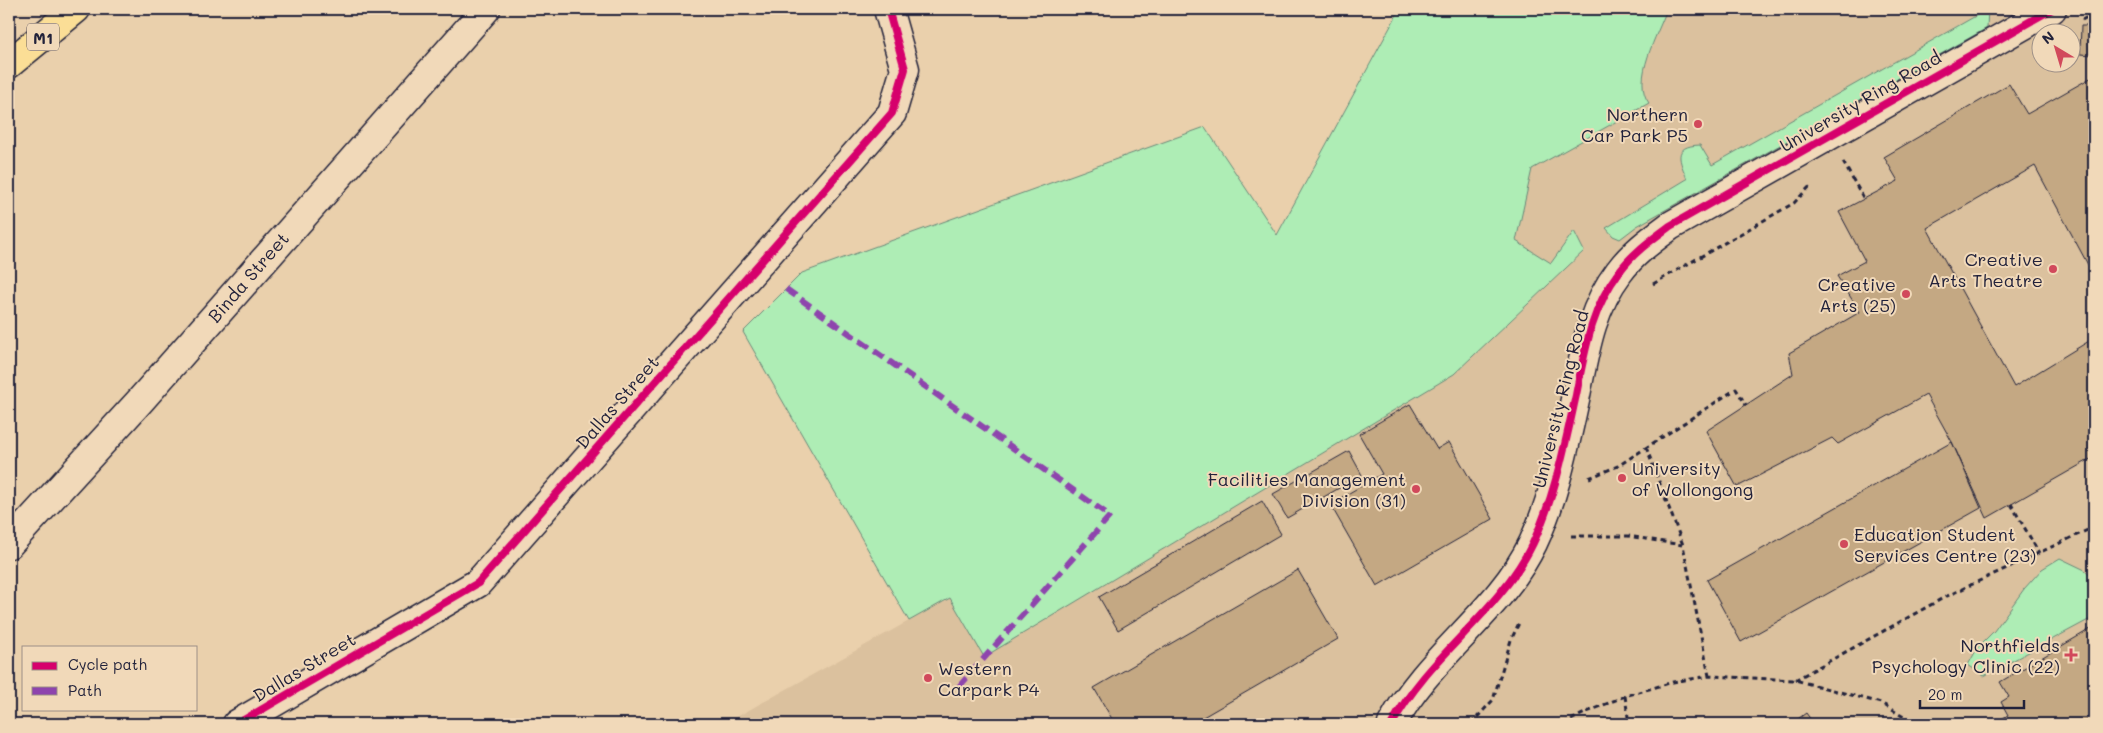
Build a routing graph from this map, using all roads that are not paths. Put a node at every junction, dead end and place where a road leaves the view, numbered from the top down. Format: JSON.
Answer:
{"nodes":[{"id":1,"x":76,"y":9,"type":"edge"},
{"id":2,"x":486,"y":9,"type":"edge"},
{"id":3,"x":888,"y":9,"type":"edge"},
{"id":4,"x":2052,"y":9,"type":"edge"},
{"id":5,"x":9,"y":64,"type":"edge"},
{"id":6,"x":9,"y":544,"type":"edge"},
{"id":7,"x":236,"y":724,"type":"edge"},
{"id":8,"x":1392,"y":724,"type":"edge"}],
"edges":[{"from":1,"to":5,"type":"highway","number":"M1"},
{"from":2,"to":6,"type":"street","name":"Binda Street"},
{"from":3,"to":7,"type":"street","name":"Dallas Street"},
{"from":4,"to":8,"type":"street","name":"University Ring Road"}]}
